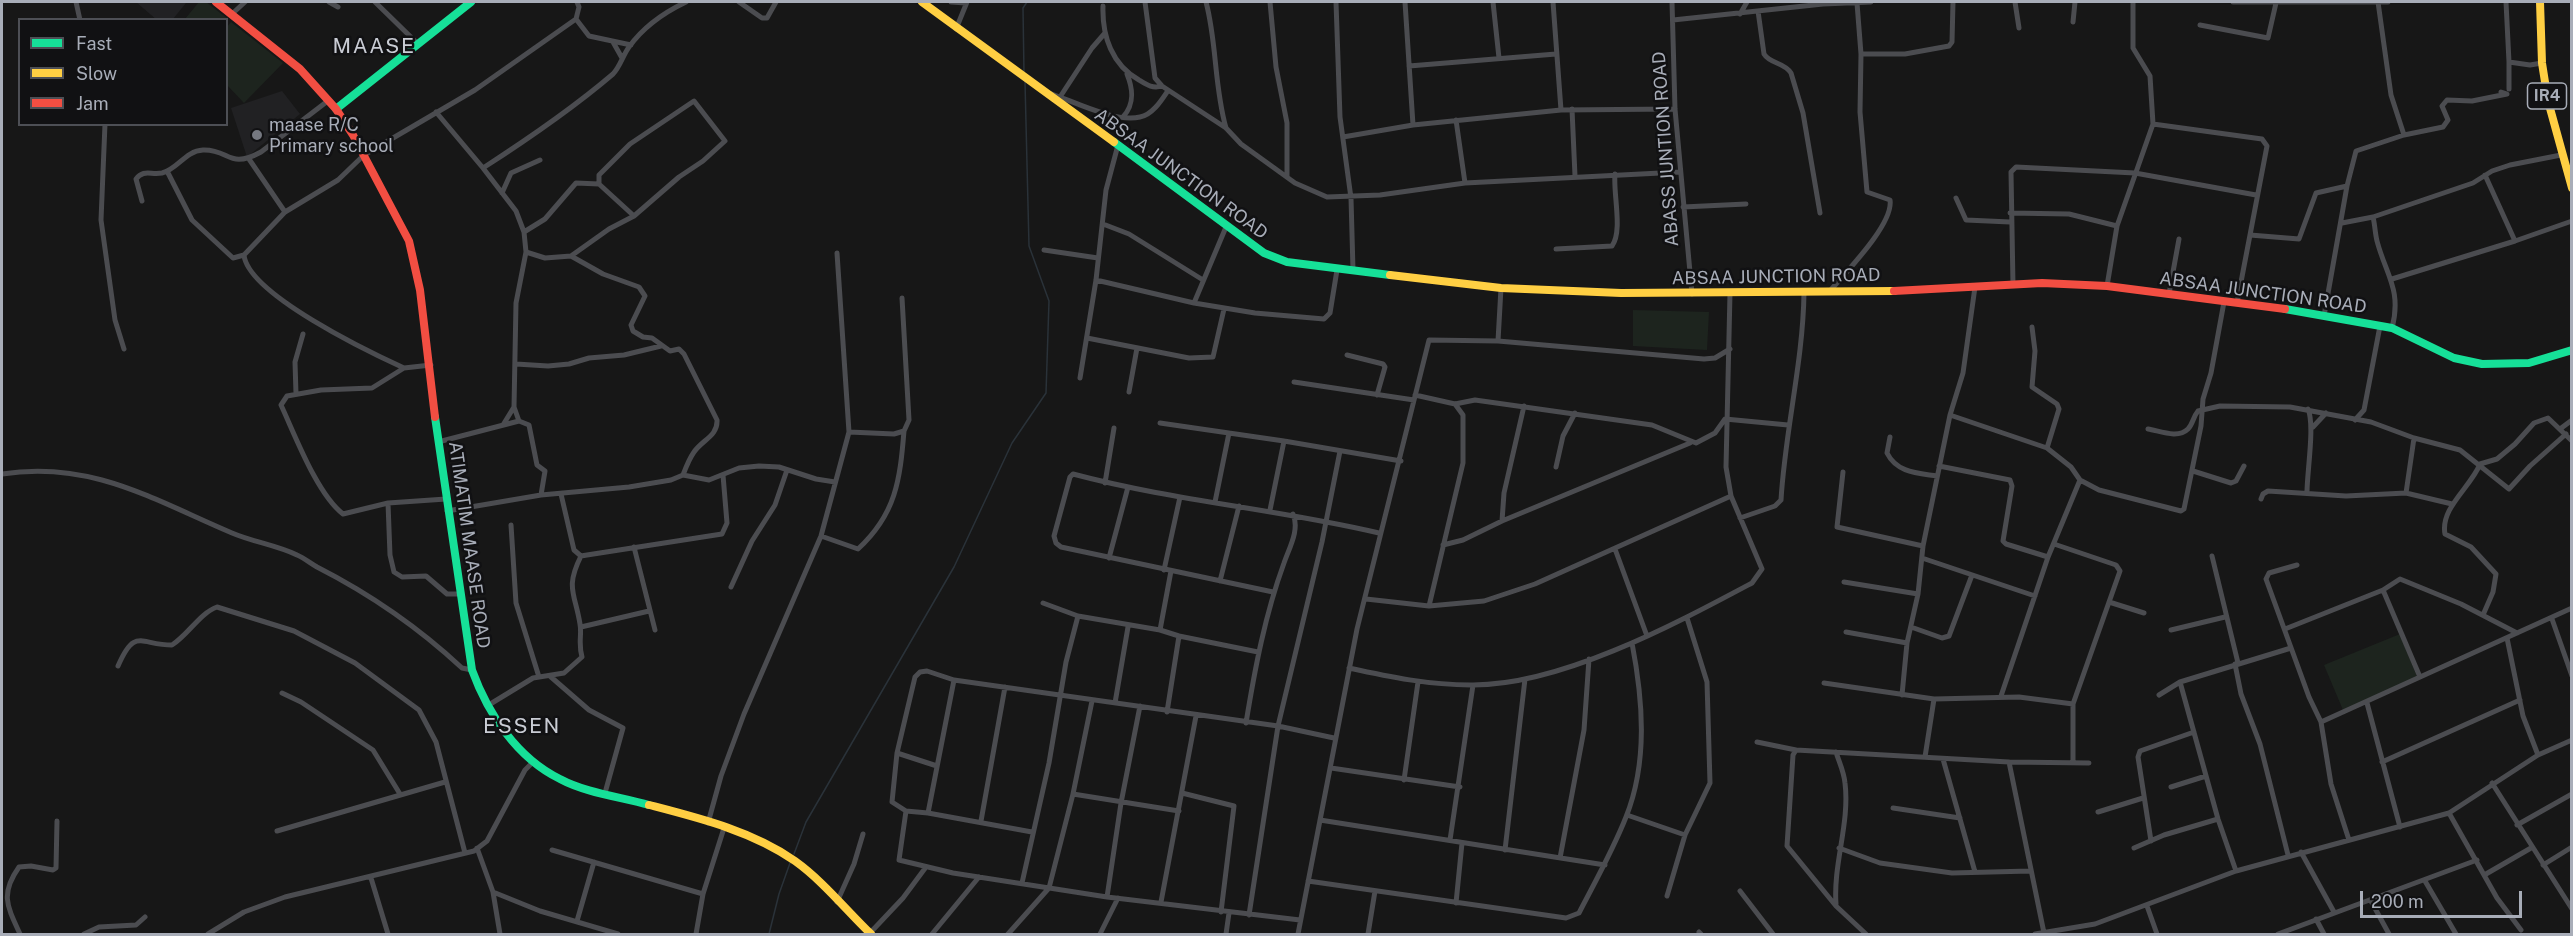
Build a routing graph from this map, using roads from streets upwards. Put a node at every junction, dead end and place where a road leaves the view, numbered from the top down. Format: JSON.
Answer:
{"nodes":[{"id":1,"x":75,"y":2,"type":"edge"},
{"id":2,"x":216,"y":2,"type":"edge"},
{"id":3,"x":245,"y":2,"type":"edge"},
{"id":4,"x":329,"y":2,"type":"edge"},
{"id":5,"x":375,"y":2,"type":"edge"},
{"id":6,"x":471,"y":2,"type":"edge"},
{"id":7,"x":577,"y":2,"type":"edge"},
{"id":8,"x":686,"y":2,"type":"edge"},
{"id":9,"x":739,"y":2,"type":"edge"},
{"id":10,"x":776,"y":2,"type":"edge"},
{"id":11,"x":922,"y":2,"type":"edge"},
{"id":12,"x":951,"y":2,"type":"edge"},
{"id":13,"x":966,"y":2,"type":"edge"},
{"id":14,"x":1145,"y":2,"type":"edge"},
{"id":15,"x":1206,"y":2,"type":"edge"},
{"id":16,"x":1270,"y":2,"type":"edge"},
{"id":17,"x":1335,"y":2,"type":"edge"},
{"id":18,"x":1405,"y":2,"type":"edge"},
{"id":19,"x":1493,"y":2,"type":"edge"},
{"id":20,"x":1553,"y":2,"type":"edge"},
{"id":21,"x":1672,"y":2,"type":"edge"},
{"id":22,"x":1747,"y":2,"type":"edge"},
{"id":23,"x":1871,"y":2,"type":"edge"},
{"id":24,"x":1953,"y":2,"type":"edge"},
{"id":25,"x":2015,"y":2,"type":"edge"},
{"id":26,"x":2075,"y":2,"type":"edge"},
{"id":27,"x":2133,"y":2,"type":"edge"},
{"id":28,"x":2233,"y":2,"type":"edge"},
{"id":29,"x":2378,"y":2,"type":"edge"},
{"id":30,"x":2388,"y":2,"type":"edge"},
{"id":31,"x":2506,"y":2,"type":"edge"},
{"id":32,"x":2540,"y":2,"type":"edge"},
{"id":33,"x":1823,"y":3,"type":"edge"},
{"id":34,"x":1857,"y":3,"type":"edge"},
{"id":35,"x":2276,"y":3,"type":"junction"},
{"id":36,"x":1103,"y":6,"type":"dead end"},
{"id":37,"x":338,"y":7,"type":"dead end"},
{"id":38,"x":1758,"y":11,"type":"junction"},
{"id":39,"x":233,"y":13,"type":"junction"},
{"id":40,"x":1740,"y":14,"type":"junction"},
{"id":41,"x":79,"y":18,"type":"edge"},
{"id":42,"x":576,"y":19,"type":"junction"},
{"id":43,"x":1672,"y":20,"type":"junction"},
{"id":44,"x":2073,"y":22,"type":"dead end"},
{"id":45,"x":2200,"y":25,"type":"dead end"},
{"id":46,"x":956,"y":28,"type":"junction"},
{"id":47,"x":2019,"y":28,"type":"dead end"},
{"id":48,"x":1105,"y":33,"type":"junction"},
{"id":49,"x":614,"y":42,"type":"junction"},
{"id":50,"x":417,"y":43,"type":"junction"},
{"id":51,"x":630,"y":45,"type":"junction"},
{"id":52,"x":1556,"y":54,"type":"junction"},
{"id":53,"x":1861,"y":54,"type":"junction"},
{"id":54,"x":622,"y":58,"type":"junction"},
{"id":55,"x":1499,"y":58,"type":"junction"},
{"id":56,"x":2509,"y":62,"type":"junction"},
{"id":57,"x":2542,"y":63,"type":"junction"},
{"id":58,"x":1409,"y":66,"type":"junction"},
{"id":59,"x":1127,"y":73,"type":"junction"},
{"id":60,"x":1162,"y":86,"type":"junction"},
{"id":61,"x":2509,"y":89,"type":"dead end"},
{"id":62,"x":1038,"y":90,"type":"junction"},
{"id":63,"x":1167,"y":92,"type":"junction"},
{"id":64,"x":2501,"y":92,"type":"dead end"},
{"id":65,"x":1060,"y":97,"type":"junction"},
{"id":66,"x":328,"y":100,"type":"junction"},
{"id":67,"x":336,"y":109,"type":"junction"},
{"id":68,"x":1675,"y":109,"type":"junction"},
{"id":69,"x":1561,"y":110,"type":"junction"},
{"id":70,"x":1572,"y":110,"type":"junction"},
{"id":71,"x":436,"y":112,"type":"junction"},
{"id":72,"x":1123,"y":117,"type":"junction"},
{"id":73,"x":1456,"y":120,"type":"junction"},
{"id":74,"x":2153,"y":124,"type":"junction"},
{"id":75,"x":1413,"y":125,"type":"junction"},
{"id":76,"x":105,"y":126,"type":"edge"},
{"id":77,"x":1226,"y":128,"type":"junction"},
{"id":78,"x":2404,"y":135,"type":"junction"},
{"id":79,"x":1342,"y":137,"type":"junction"},
{"id":80,"x":1118,"y":145,"type":"junction"},
{"id":81,"x":364,"y":155,"type":"junction"},
{"id":82,"x":2561,"y":155,"type":"junction"},
{"id":83,"x":249,"y":159,"type":"junction"},
{"id":84,"x":540,"y":160,"type":"dead end"},
{"id":85,"x":483,"y":168,"type":"junction"},
{"id":86,"x":167,"y":171,"type":"junction"},
{"id":87,"x":1680,"y":172,"type":"junction"},
{"id":88,"x":2135,"y":173,"type":"junction"},
{"id":89,"x":1615,"y":174,"type":"junction"},
{"id":90,"x":2485,"y":175,"type":"junction"},
{"id":91,"x":1287,"y":176,"type":"junction"},
{"id":92,"x":1575,"y":176,"type":"junction"},
{"id":93,"x":598,"y":183,"type":"junction"},
{"id":94,"x":1465,"y":183,"type":"junction"},
{"id":95,"x":2347,"y":186,"type":"junction"},
{"id":96,"x":2571,"y":188,"type":"edge"},
{"id":97,"x":502,"y":192,"type":"junction"},
{"id":98,"x":2256,"y":195,"type":"junction"},
{"id":99,"x":1351,"y":198,"type":"junction"},
{"id":100,"x":1956,"y":198,"type":"dead end"},
{"id":101,"x":142,"y":201,"type":"dead end"},
{"id":102,"x":1746,"y":204,"type":"dead end"},
{"id":103,"x":1683,"y":207,"type":"junction"},
{"id":104,"x":285,"y":212,"type":"junction"},
{"id":105,"x":1820,"y":213,"type":"dead end"},
{"id":106,"x":2010,"y":213,"type":"junction"},
{"id":107,"x":634,"y":216,"type":"junction"},
{"id":108,"x":2373,"y":217,"type":"junction"},
{"id":109,"x":2571,"y":221,"type":"edge"},
{"id":110,"x":2010,"y":222,"type":"junction"},
{"id":111,"x":2342,"y":223,"type":"junction"},
{"id":112,"x":1103,"y":224,"type":"junction"},
{"id":113,"x":1226,"y":226,"type":"junction"},
{"id":114,"x":2117,"y":226,"type":"junction"},
{"id":115,"x":525,"y":232,"type":"junction"},
{"id":116,"x":2250,"y":235,"type":"junction"},
{"id":117,"x":2179,"y":239,"type":"dead end"},
{"id":118,"x":2515,"y":241,"type":"junction"},
{"id":119,"x":1556,"y":249,"type":"dead end"},
{"id":120,"x":1044,"y":250,"type":"dead end"},
{"id":121,"x":526,"y":252,"type":"junction"},
{"id":122,"x":837,"y":253,"type":"dead end"},
{"id":123,"x":244,"y":255,"type":"junction"},
{"id":124,"x":571,"y":256,"type":"junction"},
{"id":125,"x":1098,"y":258,"type":"junction"},
{"id":126,"x":1336,"y":270,"type":"junction"},
{"id":127,"x":1353,"y":270,"type":"junction"},
{"id":128,"x":2392,"y":279,"type":"junction"},
{"id":129,"x":1096,"y":280,"type":"junction"},
{"id":130,"x":1203,"y":280,"type":"junction"},
{"id":131,"x":2013,"y":285,"type":"junction"},
{"id":132,"x":2107,"y":286,"type":"junction"},
{"id":133,"x":1975,"y":287,"type":"junction"},
{"id":134,"x":1501,"y":288,"type":"junction"},
{"id":135,"x":1829,"y":292,"type":"junction"},
{"id":136,"x":1730,"y":293,"type":"junction"},
{"id":137,"x":1804,"y":293,"type":"junction"},
{"id":138,"x":1692,"y":294,"type":"junction"},
{"id":139,"x":2169,"y":294,"type":"junction"},
{"id":140,"x":902,"y":298,"type":"dead end"},
{"id":141,"x":2224,"y":302,"type":"junction"},
{"id":142,"x":1194,"y":303,"type":"junction"},
{"id":143,"x":2237,"y":303,"type":"junction"},
{"id":144,"x":1224,"y":309,"type":"junction"},
{"id":145,"x":2324,"y":316,"type":"junction"},
{"id":146,"x":2380,"y":326,"type":"junction"},
{"id":147,"x":2032,"y":327,"type":"dead end"},
{"id":148,"x":2392,"y":328,"type":"junction"},
{"id":149,"x":303,"y":334,"type":"dead end"},
{"id":150,"x":1087,"y":338,"type":"junction"},
{"id":151,"x":1498,"y":341,"type":"junction"},
{"id":152,"x":661,"y":346,"type":"junction"},
{"id":153,"x":1137,"y":348,"type":"junction"},
{"id":154,"x":124,"y":349,"type":"dead end"},
{"id":155,"x":1730,"y":349,"type":"junction"},
{"id":156,"x":2570,"y":352,"type":"edge"},
{"id":157,"x":1347,"y":355,"type":"dead end"},
{"id":158,"x":516,"y":364,"type":"junction"},
{"id":159,"x":431,"y":365,"type":"junction"},
{"id":160,"x":404,"y":368,"type":"junction"},
{"id":161,"x":1080,"y":378,"type":"dead end"},
{"id":162,"x":1294,"y":382,"type":"dead end"},
{"id":163,"x":1129,"y":392,"type":"dead end"},
{"id":164,"x":296,"y":394,"type":"junction"},
{"id":165,"x":1377,"y":394,"type":"junction"},
{"id":166,"x":1414,"y":398,"type":"junction"},
{"id":167,"x":1455,"y":404,"type":"junction"},
{"id":168,"x":1524,"y":406,"type":"junction"},
{"id":169,"x":514,"y":407,"type":"junction"},
{"id":170,"x":2202,"y":409,"type":"junction"},
{"id":171,"x":2308,"y":409,"type":"junction"},
{"id":172,"x":2364,"y":410,"type":"junction"},
{"id":173,"x":2326,"y":412,"type":"junction"},
{"id":174,"x":1575,"y":413,"type":"junction"},
{"id":175,"x":1950,"y":415,"type":"junction"},
{"id":176,"x":1725,"y":419,"type":"junction"},
{"id":177,"x":2355,"y":420,"type":"junction"},
{"id":178,"x":2571,"y":420,"type":"edge"},
{"id":179,"x":519,"y":421,"type":"junction"},
{"id":180,"x":2371,"y":422,"type":"junction"},
{"id":181,"x":1160,"y":423,"type":"dead end"},
{"id":182,"x":1788,"y":425,"type":"junction"},
{"id":183,"x":503,"y":426,"type":"junction"},
{"id":184,"x":1114,"y":429,"type":"dead end"},
{"id":185,"x":2148,"y":429,"type":"dead end"},
{"id":186,"x":2312,"y":429,"type":"junction"},
{"id":187,"x":2560,"y":429,"type":"junction"},
{"id":188,"x":904,"y":431,"type":"junction"},
{"id":189,"x":849,"y":432,"type":"junction"},
{"id":190,"x":1229,"y":433,"type":"junction"},
{"id":191,"x":2566,"y":434,"type":"junction"},
{"id":192,"x":1890,"y":437,"type":"dead end"},
{"id":193,"x":2414,"y":438,"type":"junction"},
{"id":194,"x":1284,"y":441,"type":"junction"},
{"id":195,"x":2571,"y":441,"type":"edge"},
{"id":196,"x":438,"y":442,"type":"junction"},
{"id":197,"x":1690,"y":443,"type":"junction"},
{"id":198,"x":2047,"y":448,"type":"junction"},
{"id":199,"x":1340,"y":451,"type":"junction"},
{"id":200,"x":1401,"y":461,"type":"junction"},
{"id":201,"x":2480,"y":464,"type":"junction"},
{"id":202,"x":1939,"y":466,"type":"junction"},
{"id":203,"x":2244,"y":466,"type":"dead end"},
{"id":204,"x":1556,"y":467,"type":"dead end"},
{"id":205,"x":787,"y":470,"type":"junction"},
{"id":206,"x":2193,"y":471,"type":"junction"},
{"id":207,"x":1844,"y":472,"type":"dead end"},
{"id":208,"x":2,"y":474,"type":"edge"},
{"id":209,"x":683,"y":475,"type":"junction"},
{"id":210,"x":723,"y":475,"type":"junction"},
{"id":211,"x":1937,"y":476,"type":"junction"},
{"id":212,"x":2080,"y":480,"type":"junction"},
{"id":213,"x":835,"y":482,"type":"junction"},
{"id":214,"x":1105,"y":483,"type":"junction"},
{"id":215,"x":1128,"y":486,"type":"junction"},
{"id":216,"x":2307,"y":492,"type":"junction"},
{"id":217,"x":2406,"y":493,"type":"junction"},
{"id":218,"x":561,"y":494,"type":"junction"},
{"id":219,"x":541,"y":495,"type":"junction"},
{"id":220,"x":1731,"y":496,"type":"junction"},
{"id":221,"x":1180,"y":497,"type":"junction"},
{"id":222,"x":446,"y":499,"type":"junction"},
{"id":223,"x":2261,"y":499,"type":"dead end"},
{"id":224,"x":1215,"y":502,"type":"junction"},
{"id":225,"x":388,"y":503,"type":"junction"},
{"id":226,"x":2452,"y":504,"type":"junction"},
{"id":227,"x":1239,"y":506,"type":"junction"},
{"id":228,"x":1270,"y":510,"type":"junction"},
{"id":229,"x":447,"y":512,"type":"junction"},
{"id":230,"x":1293,"y":514,"type":"junction"},
{"id":231,"x":1740,"y":518,"type":"junction"},
{"id":232,"x":1325,"y":520,"type":"junction"},
{"id":233,"x":1502,"y":520,"type":"junction"},
{"id":234,"x":511,"y":525,"type":"dead end"},
{"id":235,"x":1379,"y":533,"type":"junction"},
{"id":236,"x":821,"y":536,"type":"junction"},
{"id":237,"x":2054,"y":544,"type":"junction"},
{"id":238,"x":1443,"y":545,"type":"junction"},
{"id":239,"x":1923,"y":546,"type":"junction"},
{"id":240,"x":634,"y":547,"type":"junction"},
{"id":241,"x":1615,"y":549,"type":"junction"},
{"id":242,"x":580,"y":556,"type":"junction"},
{"id":243,"x":2212,"y":556,"type":"dead end"},
{"id":244,"x":2048,"y":557,"type":"junction"},
{"id":245,"x":1109,"y":558,"type":"junction"},
{"id":246,"x":1922,"y":558,"type":"junction"},
{"id":247,"x":2297,"y":565,"type":"dead end"},
{"id":248,"x":1164,"y":570,"type":"junction"},
{"id":249,"x":1171,"y":571,"type":"junction"},
{"id":250,"x":1972,"y":575,"type":"junction"},
{"id":251,"x":1220,"y":581,"type":"junction"},
{"id":252,"x":1844,"y":582,"type":"dead end"},
{"id":253,"x":731,"y":587,"type":"dead end"},
{"id":254,"x":2383,"y":590,"type":"junction"},
{"id":255,"x":1274,"y":592,"type":"junction"},
{"id":256,"x":460,"y":594,"type":"junction"},
{"id":257,"x":1918,"y":594,"type":"junction"},
{"id":258,"x":2036,"y":596,"type":"junction"},
{"id":259,"x":1366,"y":599,"type":"junction"},
{"id":260,"x":2109,"y":602,"type":"junction"},
{"id":261,"x":1043,"y":603,"type":"dead end"},
{"id":262,"x":1429,"y":606,"type":"junction"},
{"id":263,"x":2571,"y":608,"type":"edge"},
{"id":264,"x":649,"y":611,"type":"junction"},
{"id":265,"x":2144,"y":613,"type":"dead end"},
{"id":266,"x":2483,"y":615,"type":"junction"},
{"id":267,"x":1078,"y":616,"type":"junction"},
{"id":268,"x":2225,"y":617,"type":"junction"},
{"id":269,"x":1687,"y":618,"type":"junction"},
{"id":270,"x":2552,"y":619,"type":"junction"},
{"id":271,"x":581,"y":627,"type":"junction"},
{"id":272,"x":1128,"y":627,"type":"junction"},
{"id":273,"x":1911,"y":627,"type":"junction"},
{"id":274,"x":2285,"y":629,"type":"junction"},
{"id":275,"x":655,"y":630,"type":"dead end"},
{"id":276,"x":1160,"y":630,"type":"junction"},
{"id":277,"x":2171,"y":630,"type":"dead end"},
{"id":278,"x":1846,"y":632,"type":"dead end"},
{"id":279,"x":2517,"y":633,"type":"junction"},
{"id":280,"x":1179,"y":636,"type":"junction"},
{"id":281,"x":1647,"y":636,"type":"junction"},
{"id":282,"x":2507,"y":638,"type":"junction"},
{"id":283,"x":1632,"y":643,"type":"junction"},
{"id":284,"x":1907,"y":643,"type":"junction"},
{"id":285,"x":2291,"y":648,"type":"junction"},
{"id":286,"x":1258,"y":652,"type":"junction"},
{"id":287,"x":1589,"y":659,"type":"junction"},
{"id":288,"x":2236,"y":663,"type":"junction"},
{"id":289,"x":118,"y":666,"type":"dead end"},
{"id":290,"x":1349,"y":668,"type":"junction"},
{"id":291,"x":472,"y":670,"type":"junction"},
{"id":292,"x":2571,"y":676,"type":"edge"},
{"id":293,"x":539,"y":677,"type":"junction"},
{"id":294,"x":551,"y":677,"type":"junction"},
{"id":295,"x":2420,"y":677,"type":"junction"},
{"id":296,"x":1525,"y":679,"type":"junction"},
{"id":297,"x":954,"y":680,"type":"junction"},
{"id":298,"x":1418,"y":682,"type":"junction"},
{"id":299,"x":2180,"y":682,"type":"junction"},
{"id":300,"x":1824,"y":683,"type":"dead end"},
{"id":301,"x":1473,"y":685,"type":"junction"},
{"id":302,"x":1005,"y":687,"type":"junction"},
{"id":303,"x":282,"y":693,"type":"dead end"},
{"id":304,"x":1902,"y":695,"type":"junction"},
{"id":305,"x":2159,"y":695,"type":"dead end"},
{"id":306,"x":2001,"y":696,"type":"junction"},
{"id":307,"x":1061,"y":697,"type":"junction"},
{"id":308,"x":1934,"y":699,"type":"junction"},
{"id":309,"x":2520,"y":700,"type":"junction"},
{"id":310,"x":1092,"y":701,"type":"junction"},
{"id":311,"x":1114,"y":703,"type":"junction"},
{"id":312,"x":2367,"y":703,"type":"junction"},
{"id":313,"x":2073,"y":704,"type":"junction"},
{"id":314,"x":487,"y":706,"type":"junction"},
{"id":315,"x":1140,"y":706,"type":"junction"},
{"id":316,"x":1167,"y":712,"type":"junction"},
{"id":317,"x":1196,"y":716,"type":"junction"},
{"id":318,"x":2321,"y":722,"type":"junction"},
{"id":319,"x":1246,"y":723,"type":"junction"},
{"id":320,"x":1278,"y":726,"type":"junction"},
{"id":321,"x":2194,"y":732,"type":"junction"},
{"id":322,"x":1334,"y":738,"type":"junction"},
{"id":323,"x":2571,"y":740,"type":"edge"},
{"id":324,"x":1756,"y":742,"type":"dead end"},
{"id":325,"x":1796,"y":750,"type":"junction"},
{"id":326,"x":1836,"y":752,"type":"junction"},
{"id":327,"x":897,"y":753,"type":"junction"},
{"id":328,"x":2538,"y":755,"type":"junction"},
{"id":329,"x":1925,"y":757,"type":"junction"},
{"id":330,"x":1943,"y":759,"type":"junction"},
{"id":331,"x":534,"y":761,"type":"junction"},
{"id":332,"x":2009,"y":762,"type":"junction"},
{"id":333,"x":2382,"y":762,"type":"junction"},
{"id":334,"x":2073,"y":763,"type":"junction"},
{"id":335,"x":2089,"y":763,"type":"dead end"},
{"id":336,"x":937,"y":766,"type":"junction"},
{"id":337,"x":1331,"y":768,"type":"junction"},
{"id":338,"x":2206,"y":776,"type":"junction"},
{"id":339,"x":1404,"y":780,"type":"junction"},
{"id":340,"x":445,"y":782,"type":"junction"},
{"id":341,"x":2492,"y":783,"type":"junction"},
{"id":342,"x":1460,"y":787,"type":"junction"},
{"id":343,"x":2171,"y":787,"type":"dead end"},
{"id":344,"x":605,"y":793,"type":"junction"},
{"id":345,"x":1182,"y":793,"type":"junction"},
{"id":346,"x":400,"y":794,"type":"junction"},
{"id":347,"x":1073,"y":794,"type":"junction"},
{"id":348,"x":2571,"y":794,"type":"edge"},
{"id":349,"x":2143,"y":798,"type":"junction"},
{"id":350,"x":1121,"y":803,"type":"junction"},
{"id":351,"x":1893,"y":808,"type":"dead end"},
{"id":352,"x":906,"y":811,"type":"junction"},
{"id":353,"x":1179,"y":811,"type":"junction"},
{"id":354,"x":2097,"y":812,"type":"dead end"},
{"id":355,"x":928,"y":813,"type":"junction"},
{"id":356,"x":2449,"y":813,"type":"junction"},
{"id":357,"x":1627,"y":815,"type":"junction"},
{"id":358,"x":1960,"y":818,"type":"junction"},
{"id":359,"x":2218,"y":819,"type":"junction"},
{"id":360,"x":1320,"y":820,"type":"junction"},
{"id":361,"x":57,"y":821,"type":"dead end"},
{"id":362,"x":981,"y":821,"type":"junction"},
{"id":363,"x":708,"y":823,"type":"junction"},
{"id":364,"x":2517,"y":825,"type":"junction"},
{"id":365,"x":2400,"y":827,"type":"junction"},
{"id":366,"x":724,"y":828,"type":"junction"},
{"id":367,"x":277,"y":831,"type":"dead end"},
{"id":368,"x":1032,"y":832,"type":"junction"},
{"id":369,"x":863,"y":834,"type":"dead end"},
{"id":370,"x":1684,"y":835,"type":"junction"},
{"id":371,"x":1450,"y":840,"type":"junction"},
{"id":372,"x":2349,"y":840,"type":"junction"},
{"id":373,"x":2151,"y":841,"type":"junction"},
{"id":374,"x":1462,"y":843,"type":"junction"},
{"id":375,"x":2571,"y":847,"type":"edge"},
{"id":376,"x":477,"y":848,"type":"junction"},
{"id":377,"x":1839,"y":848,"type":"junction"},
{"id":378,"x":2134,"y":848,"type":"dead end"},
{"id":379,"x":2531,"y":848,"type":"junction"},
{"id":380,"x":552,"y":850,"type":"dead end"},
{"id":381,"x":1505,"y":850,"type":"junction"},
{"id":382,"x":2301,"y":852,"type":"junction"},
{"id":383,"x":465,"y":853,"type":"junction"},
{"id":384,"x":2288,"y":855,"type":"junction"},
{"id":385,"x":1560,"y":858,"type":"junction"},
{"id":386,"x":2477,"y":860,"type":"junction"},
{"id":387,"x":594,"y":862,"type":"junction"},
{"id":388,"x":1605,"y":865,"type":"junction"},
{"id":389,"x":2543,"y":865,"type":"junction"},
{"id":390,"x":926,"y":867,"type":"junction"},
{"id":391,"x":2030,"y":871,"type":"junction"},
{"id":392,"x":2236,"y":871,"type":"junction"},
{"id":393,"x":1975,"y":872,"type":"junction"},
{"id":394,"x":2486,"y":874,"type":"junction"},
{"id":395,"x":979,"y":877,"type":"junction"},
{"id":396,"x":372,"y":878,"type":"junction"},
{"id":397,"x":1308,"y":881,"type":"junction"},
{"id":398,"x":2425,"y":881,"type":"junction"},
{"id":399,"x":1022,"y":883,"type":"junction"},
{"id":400,"x":1049,"y":888,"type":"junction"},
{"id":401,"x":1375,"y":891,"type":"junction"},
{"id":402,"x":1740,"y":891,"type":"dead end"},
{"id":403,"x":493,"y":892,"type":"junction"},
{"id":404,"x":703,"y":894,"type":"junction"},
{"id":405,"x":1667,"y":896,"type":"dead end"},
{"id":406,"x":1107,"y":897,"type":"junction"},
{"id":407,"x":1118,"y":898,"type":"junction"},
{"id":408,"x":2371,"y":901,"type":"junction"},
{"id":409,"x":837,"y":902,"type":"junction"},
{"id":410,"x":1161,"y":902,"type":"junction"},
{"id":411,"x":1456,"y":903,"type":"junction"},
{"id":412,"x":1836,"y":906,"type":"junction"},
{"id":413,"x":2147,"y":906,"type":"junction"},
{"id":414,"x":2571,"y":906,"type":"edge"},
{"id":415,"x":1221,"y":912,"type":"junction"},
{"id":416,"x":2334,"y":912,"type":"junction"},
{"id":417,"x":1229,"y":913,"type":"junction"},
{"id":418,"x":1249,"y":915,"type":"junction"},
{"id":419,"x":145,"y":917,"type":"dead end"},
{"id":420,"x":2316,"y":919,"type":"junction"},
{"id":421,"x":1300,"y":920,"type":"junction"},
{"id":422,"x":577,"y":921,"type":"junction"},
{"id":423,"x":2521,"y":930,"type":"dead end"},
{"id":424,"x":2044,"y":933,"type":"junction"},
{"id":425,"x":20,"y":934,"type":"edge"},
{"id":426,"x":84,"y":934,"type":"edge"},
{"id":427,"x":208,"y":934,"type":"edge"},
{"id":428,"x":388,"y":934,"type":"edge"},
{"id":429,"x":500,"y":934,"type":"edge"},
{"id":430,"x":618,"y":934,"type":"edge"},
{"id":431,"x":696,"y":934,"type":"edge"},
{"id":432,"x":870,"y":934,"type":"edge"},
{"id":433,"x":932,"y":934,"type":"edge"},
{"id":434,"x":1008,"y":934,"type":"edge"},
{"id":435,"x":1100,"y":934,"type":"edge"},
{"id":436,"x":1226,"y":934,"type":"edge"},
{"id":437,"x":1298,"y":934,"type":"edge"},
{"id":438,"x":1368,"y":934,"type":"edge"},
{"id":439,"x":1773,"y":934,"type":"edge"},
{"id":440,"x":1866,"y":934,"type":"edge"},
{"id":441,"x":2035,"y":934,"type":"edge"},
{"id":442,"x":2157,"y":934,"type":"edge"},
{"id":443,"x":2278,"y":934,"type":"edge"},
{"id":444,"x":2324,"y":934,"type":"edge"},
{"id":445,"x":2388,"y":934,"type":"edge"},
{"id":446,"x":2456,"y":934,"type":"edge"}],
"edges":[{"from":1,"to":41,"type":"street"},
{"from":2,"to":39,"type":"street","name":"ATIMATIM MAASE ROAD"},
{"from":3,"to":39,"type":"street"},
{"from":4,"to":37,"type":"street"},
{"from":5,"to":50,"type":"street"},
{"from":6,"to":50,"type":"street"},
{"from":7,"to":42,"type":"street"},
{"from":8,"to":51,"type":"street"},
{"from":9,"to":10,"type":"street"},
{"from":11,"to":46,"type":"street","name":"ABSAA JUNCTION ROAD"},
{"from":12,"to":13,"type":"street"},
{"from":13,"to":46,"type":"street"},
{"from":14,"to":60,"type":"street"},
{"from":15,"to":77,"type":"street"},
{"from":16,"to":91,"type":"street"},
{"from":17,"to":79,"type":"street"},
{"from":18,"to":58,"type":"street"},
{"from":19,"to":55,"type":"street"},
{"from":20,"to":52,"type":"street"},
{"from":21,"to":43,"type":"street","name":"ABASS JUNTION ROAD"},
{"from":22,"to":40,"type":"street"},
{"from":23,"to":34,"type":"street"},
{"from":24,"to":53,"type":"street"},
{"from":25,"to":47,"type":"street"},
{"from":26,"to":44,"type":"street"},
{"from":27,"to":74,"type":"street"},
{"from":28,"to":35,"type":"street"},
{"from":29,"to":30,"type":"street"},
{"from":29,"to":35,"type":"street"},
{"from":29,"to":78,"type":"street"},
{"from":31,"to":56,"type":"street"},
{"from":32,"to":57,"type":"street","number":"IR4"},
{"from":33,"to":34,"type":"street"},
{"from":33,"to":38,"type":"street"},
{"from":34,"to":53,"type":"street"},
{"from":35,"to":45,"type":"street"},
{"from":36,"to":48,"type":"street"},
{"from":38,"to":40,"type":"street"},
{"from":38,"to":105,"type":"street"},
{"from":39,"to":66,"type":"street","name":"ATIMATIM MAASE ROAD"},
{"from":40,"to":43,"type":"street"},
{"from":42,"to":49,"type":"street"},
{"from":42,"to":71,"type":"street"},
{"from":43,"to":68,"type":"street","name":"ABASS JUNTION ROAD"},
{"from":46,"to":62,"type":"street","name":"ABSAA JUNCTION ROAD"},
{"from":48,"to":59,"type":"street"},
{"from":48,"to":65,"type":"street"},
{"from":49,"to":51,"type":"street"},
{"from":49,"to":54,"type":"street"},
{"from":50,"to":67,"type":"street"},
{"from":51,"to":54,"type":"street"},
{"from":52,"to":55,"type":"street"},
{"from":52,"to":69,"type":"street"},
{"from":53,"to":135,"type":"street"},
{"from":54,"to":85,"type":"street"},
{"from":55,"to":58,"type":"street"},
{"from":56,"to":57,"type":"street"},
{"from":56,"to":61,"type":"street"},
{"from":57,"to":82,"type":"street","number":"IR4"},
{"from":58,"to":75,"type":"street"},
{"from":59,"to":60,"type":"street"},
{"from":59,"to":72,"type":"street"},
{"from":60,"to":63,"type":"street"},
{"from":62,"to":65,"type":"street"},
{"from":62,"to":80,"type":"street","name":"ABSAA JUNCTION ROAD"},
{"from":63,"to":72,"type":"street"},
{"from":63,"to":77,"type":"street"},
{"from":64,"to":78,"type":"street"},
{"from":65,"to":72,"type":"street"},
{"from":66,"to":67,"type":"street","name":"ATIMATIM MAASE ROAD"},
{"from":66,"to":83,"type":"street"},
{"from":67,"to":81,"type":"street","name":"ATIMATIM MAASE ROAD"},
{"from":68,"to":70,"type":"street"},
{"from":68,"to":87,"type":"street","name":"ABASS JUNTION ROAD"},
{"from":69,"to":70,"type":"street"},
{"from":69,"to":73,"type":"street"},
{"from":70,"to":92,"type":"street"},
{"from":71,"to":81,"type":"street"},
{"from":71,"to":85,"type":"street"},
{"from":73,"to":75,"type":"street"},
{"from":73,"to":94,"type":"street"},
{"from":74,"to":88,"type":"street"},
{"from":74,"to":98,"type":"street"},
{"from":75,"to":79,"type":"street"},
{"from":76,"to":154,"type":"street"},
{"from":77,"to":91,"type":"street"},
{"from":78,"to":95,"type":"street"},
{"from":79,"to":99,"type":"street"},
{"from":80,"to":112,"type":"street"},
{"from":80,"to":113,"type":"street","name":"ABSAA JUNCTION ROAD"},
{"from":81,"to":104,"type":"street"},
{"from":81,"to":159,"type":"street","name":"ATIMATIM MAASE ROAD"},
{"from":82,"to":90,"type":"street"},
{"from":82,"to":96,"type":"street","number":"IR4"},
{"from":83,"to":86,"type":"street"},
{"from":83,"to":104,"type":"street"},
{"from":84,"to":97,"type":"street"},
{"from":85,"to":97,"type":"street"},
{"from":86,"to":101,"type":"street"},
{"from":86,"to":123,"type":"street"},
{"from":87,"to":89,"type":"street"},
{"from":87,"to":103,"type":"street","name":"ABASS JUNTION ROAD"},
{"from":88,"to":98,"type":"street"},
{"from":88,"to":106,"type":"street"},
{"from":88,"to":114,"type":"street"},
{"from":89,"to":92,"type":"street"},
{"from":89,"to":119,"type":"street"},
{"from":90,"to":108,"type":"street"},
{"from":90,"to":118,"type":"street"},
{"from":91,"to":99,"type":"street"},
{"from":92,"to":94,"type":"street"},
{"from":93,"to":107,"type":"street"},
{"from":93,"to":107,"type":"street"},
{"from":93,"to":115,"type":"street"},
{"from":94,"to":99,"type":"street"},
{"from":95,"to":111,"type":"street"},
{"from":95,"to":116,"type":"street"},
{"from":97,"to":115,"type":"street"},
{"from":98,"to":116,"type":"street"},
{"from":99,"to":127,"type":"street"},
{"from":100,"to":110,"type":"street"},
{"from":102,"to":103,"type":"street"},
{"from":103,"to":138,"type":"street","name":"ABASS JUNTION ROAD"},
{"from":104,"to":123,"type":"street"},
{"from":106,"to":110,"type":"street"},
{"from":106,"to":114,"type":"street"},
{"from":107,"to":124,"type":"street"},
{"from":108,"to":111,"type":"street"},
{"from":108,"to":128,"type":"street"},
{"from":109,"to":118,"type":"street"},
{"from":110,"to":131,"type":"street"},
{"from":111,"to":145,"type":"street"},
{"from":112,"to":125,"type":"street"},
{"from":112,"to":130,"type":"street"},
{"from":113,"to":126,"type":"street","name":"ABSAA JUNCTION ROAD"},
{"from":113,"to":130,"type":"street"},
{"from":114,"to":132,"type":"street"},
{"from":115,"to":121,"type":"street"},
{"from":116,"to":143,"type":"street"},
{"from":117,"to":139,"type":"street"},
{"from":118,"to":128,"type":"street"},
{"from":120,"to":125,"type":"street"},
{"from":121,"to":124,"type":"street"},
{"from":121,"to":158,"type":"street"},
{"from":122,"to":189,"type":"street"},
{"from":123,"to":160,"type":"street"},
{"from":124,"to":152,"type":"street"},
{"from":125,"to":129,"type":"street"},
{"from":126,"to":127,"type":"street","name":"ABSAA JUNCTION ROAD"},
{"from":126,"to":144,"type":"street"},
{"from":127,"to":134,"type":"street","name":"ABSAA JUNCTION ROAD"},
{"from":128,"to":148,"type":"street"},
{"from":129,"to":142,"type":"street"},
{"from":129,"to":150,"type":"street"},
{"from":130,"to":142,"type":"street"},
{"from":131,"to":132,"type":"street","name":"ABSAA JUNCTION ROAD"},
{"from":131,"to":133,"type":"street","name":"ABSAA JUNCTION ROAD"},
{"from":132,"to":139,"type":"street","name":"ABSAA JUNCTION ROAD"},
{"from":133,"to":135,"type":"street","name":"ABSAA JUNCTION ROAD"},
{"from":133,"to":175,"type":"street"},
{"from":134,"to":138,"type":"street","name":"ABSAA JUNCTION ROAD"},
{"from":134,"to":151,"type":"street"},
{"from":135,"to":137,"type":"street","name":"ABSAA JUNCTION ROAD"},
{"from":136,"to":137,"type":"street","name":"ABSAA JUNCTION ROAD"},
{"from":136,"to":138,"type":"street","name":"ABSAA JUNCTION ROAD"},
{"from":136,"to":155,"type":"street"},
{"from":137,"to":182,"type":"street"},
{"from":139,"to":141,"type":"street","name":"ABSAA JUNCTION ROAD"},
{"from":140,"to":188,"type":"street"},
{"from":141,"to":143,"type":"street","name":"ABSAA JUNCTION ROAD"},
{"from":141,"to":170,"type":"street"},
{"from":142,"to":144,"type":"street"},
{"from":143,"to":145,"type":"street","name":"ABSAA JUNCTION ROAD"},
{"from":144,"to":153,"type":"street"},
{"from":145,"to":146,"type":"street","name":"ABSAA JUNCTION ROAD"},
{"from":146,"to":148,"type":"street","name":"ABSAA JUNCTION ROAD"},
{"from":146,"to":172,"type":"street"},
{"from":147,"to":198,"type":"street"},
{"from":148,"to":156,"type":"street","name":"ABSAA JUNCTION ROAD"},
{"from":149,"to":164,"type":"street"},
{"from":150,"to":153,"type":"street"},
{"from":150,"to":161,"type":"street"},
{"from":151,"to":155,"type":"street"},
{"from":151,"to":166,"type":"street"},
{"from":152,"to":158,"type":"street"},
{"from":152,"to":209,"type":"street"},
{"from":153,"to":163,"type":"street"},
{"from":155,"to":176,"type":"street"},
{"from":157,"to":165,"type":"street"},
{"from":158,"to":169,"type":"street"},
{"from":159,"to":160,"type":"street"},
{"from":159,"to":196,"type":"street","name":"ATIMATIM MAASE ROAD"},
{"from":160,"to":164,"type":"street"},
{"from":162,"to":165,"type":"street"},
{"from":164,"to":225,"type":"street"},
{"from":165,"to":166,"type":"street"},
{"from":166,"to":167,"type":"street"},
{"from":166,"to":200,"type":"street"},
{"from":167,"to":168,"type":"street"},
{"from":167,"to":238,"type":"street"},
{"from":168,"to":174,"type":"street"},
{"from":168,"to":233,"type":"street"},
{"from":169,"to":179,"type":"street"},
{"from":169,"to":183,"type":"street"},
{"from":170,"to":171,"type":"street"},
{"from":170,"to":185,"type":"street"},
{"from":170,"to":206,"type":"street"},
{"from":171,"to":173,"type":"street"},
{"from":171,"to":186,"type":"street"},
{"from":172,"to":177,"type":"street"},
{"from":172,"to":180,"type":"street"},
{"from":173,"to":177,"type":"street"},
{"from":173,"to":186,"type":"street"},
{"from":174,"to":197,"type":"street"},
{"from":174,"to":204,"type":"street"},
{"from":175,"to":198,"type":"street"},
{"from":175,"to":202,"type":"street"},
{"from":176,"to":182,"type":"street"},
{"from":176,"to":197,"type":"street"},
{"from":176,"to":220,"type":"street"},
{"from":177,"to":180,"type":"street"},
{"from":178,"to":187,"type":"street"},
{"from":179,"to":183,"type":"street"},
{"from":179,"to":219,"type":"street"},
{"from":180,"to":193,"type":"street"},
{"from":181,"to":190,"type":"street"},
{"from":182,"to":231,"type":"street"},
{"from":183,"to":196,"type":"street"},
{"from":184,"to":214,"type":"street"},
{"from":186,"to":216,"type":"street"},
{"from":187,"to":191,"type":"street"},
{"from":187,"to":201,"type":"street"},
{"from":188,"to":189,"type":"street"},
{"from":188,"to":236,"type":"street"},
{"from":189,"to":213,"type":"street"},
{"from":190,"to":194,"type":"street"},
{"from":190,"to":224,"type":"street"},
{"from":191,"to":195,"type":"street"},
{"from":191,"to":201,"type":"street"},
{"from":192,"to":211,"type":"street"},
{"from":193,"to":201,"type":"street"},
{"from":193,"to":217,"type":"street"},
{"from":194,"to":199,"type":"street"},
{"from":194,"to":228,"type":"street"},
{"from":196,"to":222,"type":"street","name":"ATIMATIM MAASE ROAD"},
{"from":197,"to":233,"type":"street"},
{"from":198,"to":212,"type":"street"},
{"from":199,"to":200,"type":"street"},
{"from":199,"to":232,"type":"street"},
{"from":200,"to":235,"type":"street"},
{"from":201,"to":226,"type":"street"},
{"from":202,"to":211,"type":"street"},
{"from":202,"to":244,"type":"street"},
{"from":203,"to":206,"type":"street"},
{"from":205,"to":210,"type":"street"},
{"from":205,"to":213,"type":"street"},
{"from":205,"to":253,"type":"street"},
{"from":206,"to":212,"type":"street"},
{"from":207,"to":239,"type":"street"},
{"from":208,"to":291,"type":"street"},
{"from":209,"to":210,"type":"street"},
{"from":209,"to":218,"type":"street"},
{"from":210,"to":240,"type":"street"},
{"from":211,"to":239,"type":"street"},
{"from":212,"to":237,"type":"street"},
{"from":213,"to":236,"type":"street"},
{"from":214,"to":215,"type":"street"},
{"from":214,"to":245,"type":"street"},
{"from":215,"to":221,"type":"street"},
{"from":215,"to":245,"type":"street"},
{"from":216,"to":217,"type":"street"},
{"from":216,"to":223,"type":"street"},
{"from":217,"to":226,"type":"street"},
{"from":218,"to":219,"type":"street"},
{"from":218,"to":242,"type":"street"},
{"from":219,"to":229,"type":"street"},
{"from":220,"to":231,"type":"street"},
{"from":220,"to":241,"type":"street"},
{"from":221,"to":224,"type":"street"},
{"from":221,"to":248,"type":"street"},
{"from":222,"to":225,"type":"street"},
{"from":222,"to":229,"type":"street","name":"ATIMATIM MAASE ROAD"},
{"from":224,"to":227,"type":"street"},
{"from":225,"to":256,"type":"street"},
{"from":226,"to":266,"type":"street"},
{"from":227,"to":228,"type":"street"},
{"from":227,"to":251,"type":"street"},
{"from":228,"to":230,"type":"street"},
{"from":229,"to":256,"type":"street","name":"ATIMATIM MAASE ROAD"},
{"from":230,"to":232,"type":"street"},
{"from":230,"to":255,"type":"street"},
{"from":231,"to":269,"type":"street"},
{"from":232,"to":235,"type":"street"},
{"from":232,"to":320,"type":"street"},
{"from":233,"to":238,"type":"street"},
{"from":234,"to":293,"type":"street"},
{"from":235,"to":259,"type":"street"},
{"from":236,"to":363,"type":"street"},
{"from":237,"to":244,"type":"street"},
{"from":237,"to":260,"type":"street"},
{"from":238,"to":262,"type":"street"},
{"from":239,"to":246,"type":"street"},
{"from":240,"to":242,"type":"street"},
{"from":240,"to":264,"type":"street"},
{"from":241,"to":262,"type":"street"},
{"from":241,"to":281,"type":"street"},
{"from":242,"to":271,"type":"street"},
{"from":243,"to":268,"type":"street"},
{"from":244,"to":258,"type":"street"},
{"from":245,"to":248,"type":"street"},
{"from":246,"to":250,"type":"street"},
{"from":246,"to":257,"type":"street"},
{"from":247,"to":274,"type":"street"},
{"from":248,"to":249,"type":"street"},
{"from":249,"to":251,"type":"street"},
{"from":249,"to":276,"type":"street"},
{"from":250,"to":258,"type":"street"},
{"from":250,"to":273,"type":"street"},
{"from":251,"to":255,"type":"street"},
{"from":252,"to":257,"type":"street"},
{"from":254,"to":266,"type":"street"},
{"from":254,"to":274,"type":"street"},
{"from":254,"to":295,"type":"street"},
{"from":255,"to":286,"type":"street"},
{"from":256,"to":291,"type":"street","name":"ATIMATIM MAASE ROAD"},
{"from":257,"to":273,"type":"street"},
{"from":258,"to":306,"type":"street"},
{"from":259,"to":262,"type":"street"},
{"from":259,"to":290,"type":"street"},
{"from":260,"to":265,"type":"street"},
{"from":260,"to":313,"type":"street"},
{"from":261,"to":267,"type":"street"},
{"from":263,"to":270,"type":"street"},
{"from":264,"to":271,"type":"street"},
{"from":264,"to":275,"type":"street"},
{"from":266,"to":279,"type":"street"},
{"from":267,"to":272,"type":"street"},
{"from":267,"to":307,"type":"street"},
{"from":268,"to":277,"type":"street"},
{"from":268,"to":288,"type":"street"},
{"from":269,"to":281,"type":"street"},
{"from":269,"to":370,"type":"street"},
{"from":270,"to":279,"type":"street"},
{"from":270,"to":292,"type":"street"},
{"from":271,"to":294,"type":"street"},
{"from":272,"to":276,"type":"street"},
{"from":272,"to":311,"type":"street"},
{"from":273,"to":284,"type":"street"},
{"from":274,"to":285,"type":"street"},
{"from":276,"to":280,"type":"street"},
{"from":278,"to":284,"type":"street"},
{"from":279,"to":282,"type":"street"},
{"from":280,"to":286,"type":"street"},
{"from":280,"to":316,"type":"street"},
{"from":281,"to":283,"type":"street"},
{"from":282,"to":295,"type":"street"},
{"from":282,"to":309,"type":"street"},
{"from":283,"to":287,"type":"street"},
{"from":283,"to":357,"type":"street"},
{"from":284,"to":304,"type":"street"},
{"from":285,"to":288,"type":"street"},
{"from":285,"to":318,"type":"street"},
{"from":286,"to":319,"type":"street"},
{"from":287,"to":296,"type":"street"},
{"from":287,"to":385,"type":"street"},
{"from":288,"to":299,"type":"street"},
{"from":288,"to":384,"type":"street"},
{"from":289,"to":340,"type":"street"},
{"from":290,"to":298,"type":"street"},
{"from":290,"to":322,"type":"street"},
{"from":291,"to":314,"type":"street","name":"ATIMATIM MAASE ROAD"},
{"from":293,"to":294,"type":"street"},
{"from":293,"to":314,"type":"street"},
{"from":294,"to":344,"type":"street"},
{"from":295,"to":312,"type":"street"},
{"from":296,"to":301,"type":"street"},
{"from":296,"to":381,"type":"street"},
{"from":297,"to":302,"type":"street"},
{"from":297,"to":327,"type":"street"},
{"from":297,"to":336,"type":"street"},
{"from":298,"to":301,"type":"street"},
{"from":298,"to":339,"type":"street"},
{"from":299,"to":305,"type":"street"},
{"from":299,"to":321,"type":"street"},
{"from":300,"to":304,"type":"street"},
{"from":301,"to":342,"type":"street"},
{"from":302,"to":307,"type":"street"},
{"from":302,"to":362,"type":"street"},
{"from":303,"to":346,"type":"street"},
{"from":304,"to":308,"type":"street"},
{"from":306,"to":308,"type":"street"},
{"from":306,"to":313,"type":"street"},
{"from":307,"to":310,"type":"street"},
{"from":307,"to":368,"type":"street"},
{"from":308,"to":329,"type":"street"},
{"from":309,"to":328,"type":"street"},
{"from":309,"to":333,"type":"street"},
{"from":310,"to":311,"type":"street"},
{"from":310,"to":347,"type":"street"},
{"from":311,"to":315,"type":"street"},
{"from":312,"to":318,"type":"street"},
{"from":312,"to":333,"type":"street"},
{"from":313,"to":334,"type":"street"},
{"from":314,"to":331,"type":"street","name":"ATIMATIM MAASE ROAD"},
{"from":315,"to":316,"type":"street"},
{"from":315,"to":350,"type":"street"},
{"from":316,"to":317,"type":"street"},
{"from":317,"to":319,"type":"street"},
{"from":317,"to":345,"type":"street"},
{"from":318,"to":372,"type":"street"},
{"from":319,"to":320,"type":"street"},
{"from":320,"to":322,"type":"street"},
{"from":320,"to":418,"type":"street"},
{"from":321,"to":338,"type":"street"},
{"from":321,"to":349,"type":"street"},
{"from":322,"to":337,"type":"street"},
{"from":323,"to":328,"type":"street"},
{"from":324,"to":325,"type":"street"},
{"from":325,"to":326,"type":"street"},
{"from":325,"to":412,"type":"street"},
{"from":326,"to":329,"type":"street"},
{"from":326,"to":377,"type":"street"},
{"from":327,"to":336,"type":"street"},
{"from":327,"to":352,"type":"street"},
{"from":328,"to":341,"type":"street"},
{"from":329,"to":330,"type":"street"},
{"from":330,"to":332,"type":"street"},
{"from":330,"to":358,"type":"street"},
{"from":331,"to":344,"type":"street","name":"ATIMATIM MAASE ROAD"},
{"from":331,"to":376,"type":"street"},
{"from":332,"to":334,"type":"street"},
{"from":332,"to":391,"type":"street"},
{"from":333,"to":365,"type":"street"},
{"from":334,"to":335,"type":"street"},
{"from":336,"to":355,"type":"street"},
{"from":337,"to":339,"type":"street"},
{"from":337,"to":360,"type":"street"},
{"from":338,"to":343,"type":"street"},
{"from":338,"to":359,"type":"street"},
{"from":339,"to":342,"type":"street"},
{"from":340,"to":346,"type":"street"},
{"from":340,"to":383,"type":"street"},
{"from":341,"to":356,"type":"street"},
{"from":341,"to":364,"type":"street"},
{"from":342,"to":371,"type":"street"},
{"from":344,"to":363,"type":"street","name":"ATIMATIM MAASE ROAD"},
{"from":345,"to":353,"type":"street"},
{"from":345,"to":415,"type":"street"},
{"from":346,"to":367,"type":"street"},
{"from":347,"to":350,"type":"street"},
{"from":347,"to":400,"type":"street"},
{"from":348,"to":364,"type":"street"},
{"from":349,"to":354,"type":"street"},
{"from":349,"to":373,"type":"street"},
{"from":350,"to":353,"type":"street"},
{"from":350,"to":406,"type":"street"},
{"from":351,"to":358,"type":"street"},
{"from":352,"to":355,"type":"street"},
{"from":352,"to":390,"type":"street"},
{"from":353,"to":410,"type":"street"},
{"from":355,"to":362,"type":"street"},
{"from":356,"to":365,"type":"street"},
{"from":356,"to":386,"type":"street"},
{"from":357,"to":370,"type":"street"},
{"from":357,"to":388,"type":"street"},
{"from":358,"to":393,"type":"street"},
{"from":359,"to":373,"type":"street"},
{"from":359,"to":392,"type":"street"},
{"from":360,"to":371,"type":"street"},
{"from":360,"to":397,"type":"street"},
{"from":361,"to":425,"type":"street"},
{"from":362,"to":368,"type":"street"},
{"from":363,"to":366,"type":"street","name":"ATIMATIM MAASE ROAD"},
{"from":364,"to":379,"type":"street"},
{"from":365,"to":372,"type":"street"},
{"from":366,"to":404,"type":"street"},
{"from":366,"to":409,"type":"street","name":"ATIMATIM MAASE ROAD"},
{"from":368,"to":399,"type":"street"},
{"from":369,"to":409,"type":"street"},
{"from":370,"to":405,"type":"street"},
{"from":371,"to":374,"type":"street"},
{"from":372,"to":382,"type":"street"},
{"from":373,"to":378,"type":"street"},
{"from":374,"to":381,"type":"street"},
{"from":374,"to":411,"type":"street"},
{"from":375,"to":389,"type":"street"},
{"from":376,"to":383,"type":"street"},
{"from":376,"to":403,"type":"street"},
{"from":377,"to":393,"type":"street"},
{"from":377,"to":412,"type":"street"},
{"from":379,"to":389,"type":"street"},
{"from":379,"to":394,"type":"street"},
{"from":380,"to":387,"type":"street"},
{"from":381,"to":385,"type":"street"},
{"from":382,"to":384,"type":"street"},
{"from":382,"to":416,"type":"street"},
{"from":383,"to":396,"type":"street"},
{"from":384,"to":392,"type":"street"},
{"from":385,"to":388,"type":"street"},
{"from":386,"to":394,"type":"street"},
{"from":386,"to":398,"type":"street"},
{"from":387,"to":404,"type":"street"},
{"from":387,"to":422,"type":"street"},
{"from":388,"to":411,"type":"street"},
{"from":389,"to":414,"type":"street"},
{"from":390,"to":395,"type":"street"},
{"from":390,"to":432,"type":"street"},
{"from":391,"to":393,"type":"street"},
{"from":391,"to":424,"type":"street"},
{"from":392,"to":413,"type":"street"},
{"from":394,"to":423,"type":"street"},
{"from":395,"to":399,"type":"street"},
{"from":395,"to":433,"type":"street"},
{"from":396,"to":427,"type":"street"},
{"from":396,"to":428,"type":"street"},
{"from":397,"to":401,"type":"street"},
{"from":397,"to":421,"type":"street"},
{"from":398,"to":408,"type":"street"},
{"from":398,"to":446,"type":"street"},
{"from":399,"to":400,"type":"street"},
{"from":400,"to":406,"type":"street"},
{"from":400,"to":434,"type":"street"},
{"from":401,"to":411,"type":"street"},
{"from":401,"to":438,"type":"street"},
{"from":402,"to":439,"type":"street"},
{"from":403,"to":422,"type":"street"},
{"from":403,"to":429,"type":"street"},
{"from":404,"to":431,"type":"street"},
{"from":406,"to":407,"type":"street"},
{"from":407,"to":410,"type":"street"},
{"from":407,"to":435,"type":"street"},
{"from":408,"to":416,"type":"street"},
{"from":408,"to":445,"type":"street"},
{"from":409,"to":432,"type":"street","name":"ATIMATIM MAASE ROAD"},
{"from":410,"to":415,"type":"street"},
{"from":412,"to":440,"type":"street"},
{"from":413,"to":424,"type":"street"},
{"from":413,"to":442,"type":"street"},
{"from":415,"to":417,"type":"street"},
{"from":416,"to":420,"type":"street"},
{"from":417,"to":418,"type":"street"},
{"from":417,"to":436,"type":"street"},
{"from":418,"to":421,"type":"street"},
{"from":419,"to":426,"type":"street"},
{"from":420,"to":443,"type":"street"},
{"from":420,"to":444,"type":"street"},
{"from":421,"to":437,"type":"street"},
{"from":422,"to":430,"type":"street"},
{"from":424,"to":441,"type":"street"}]}
